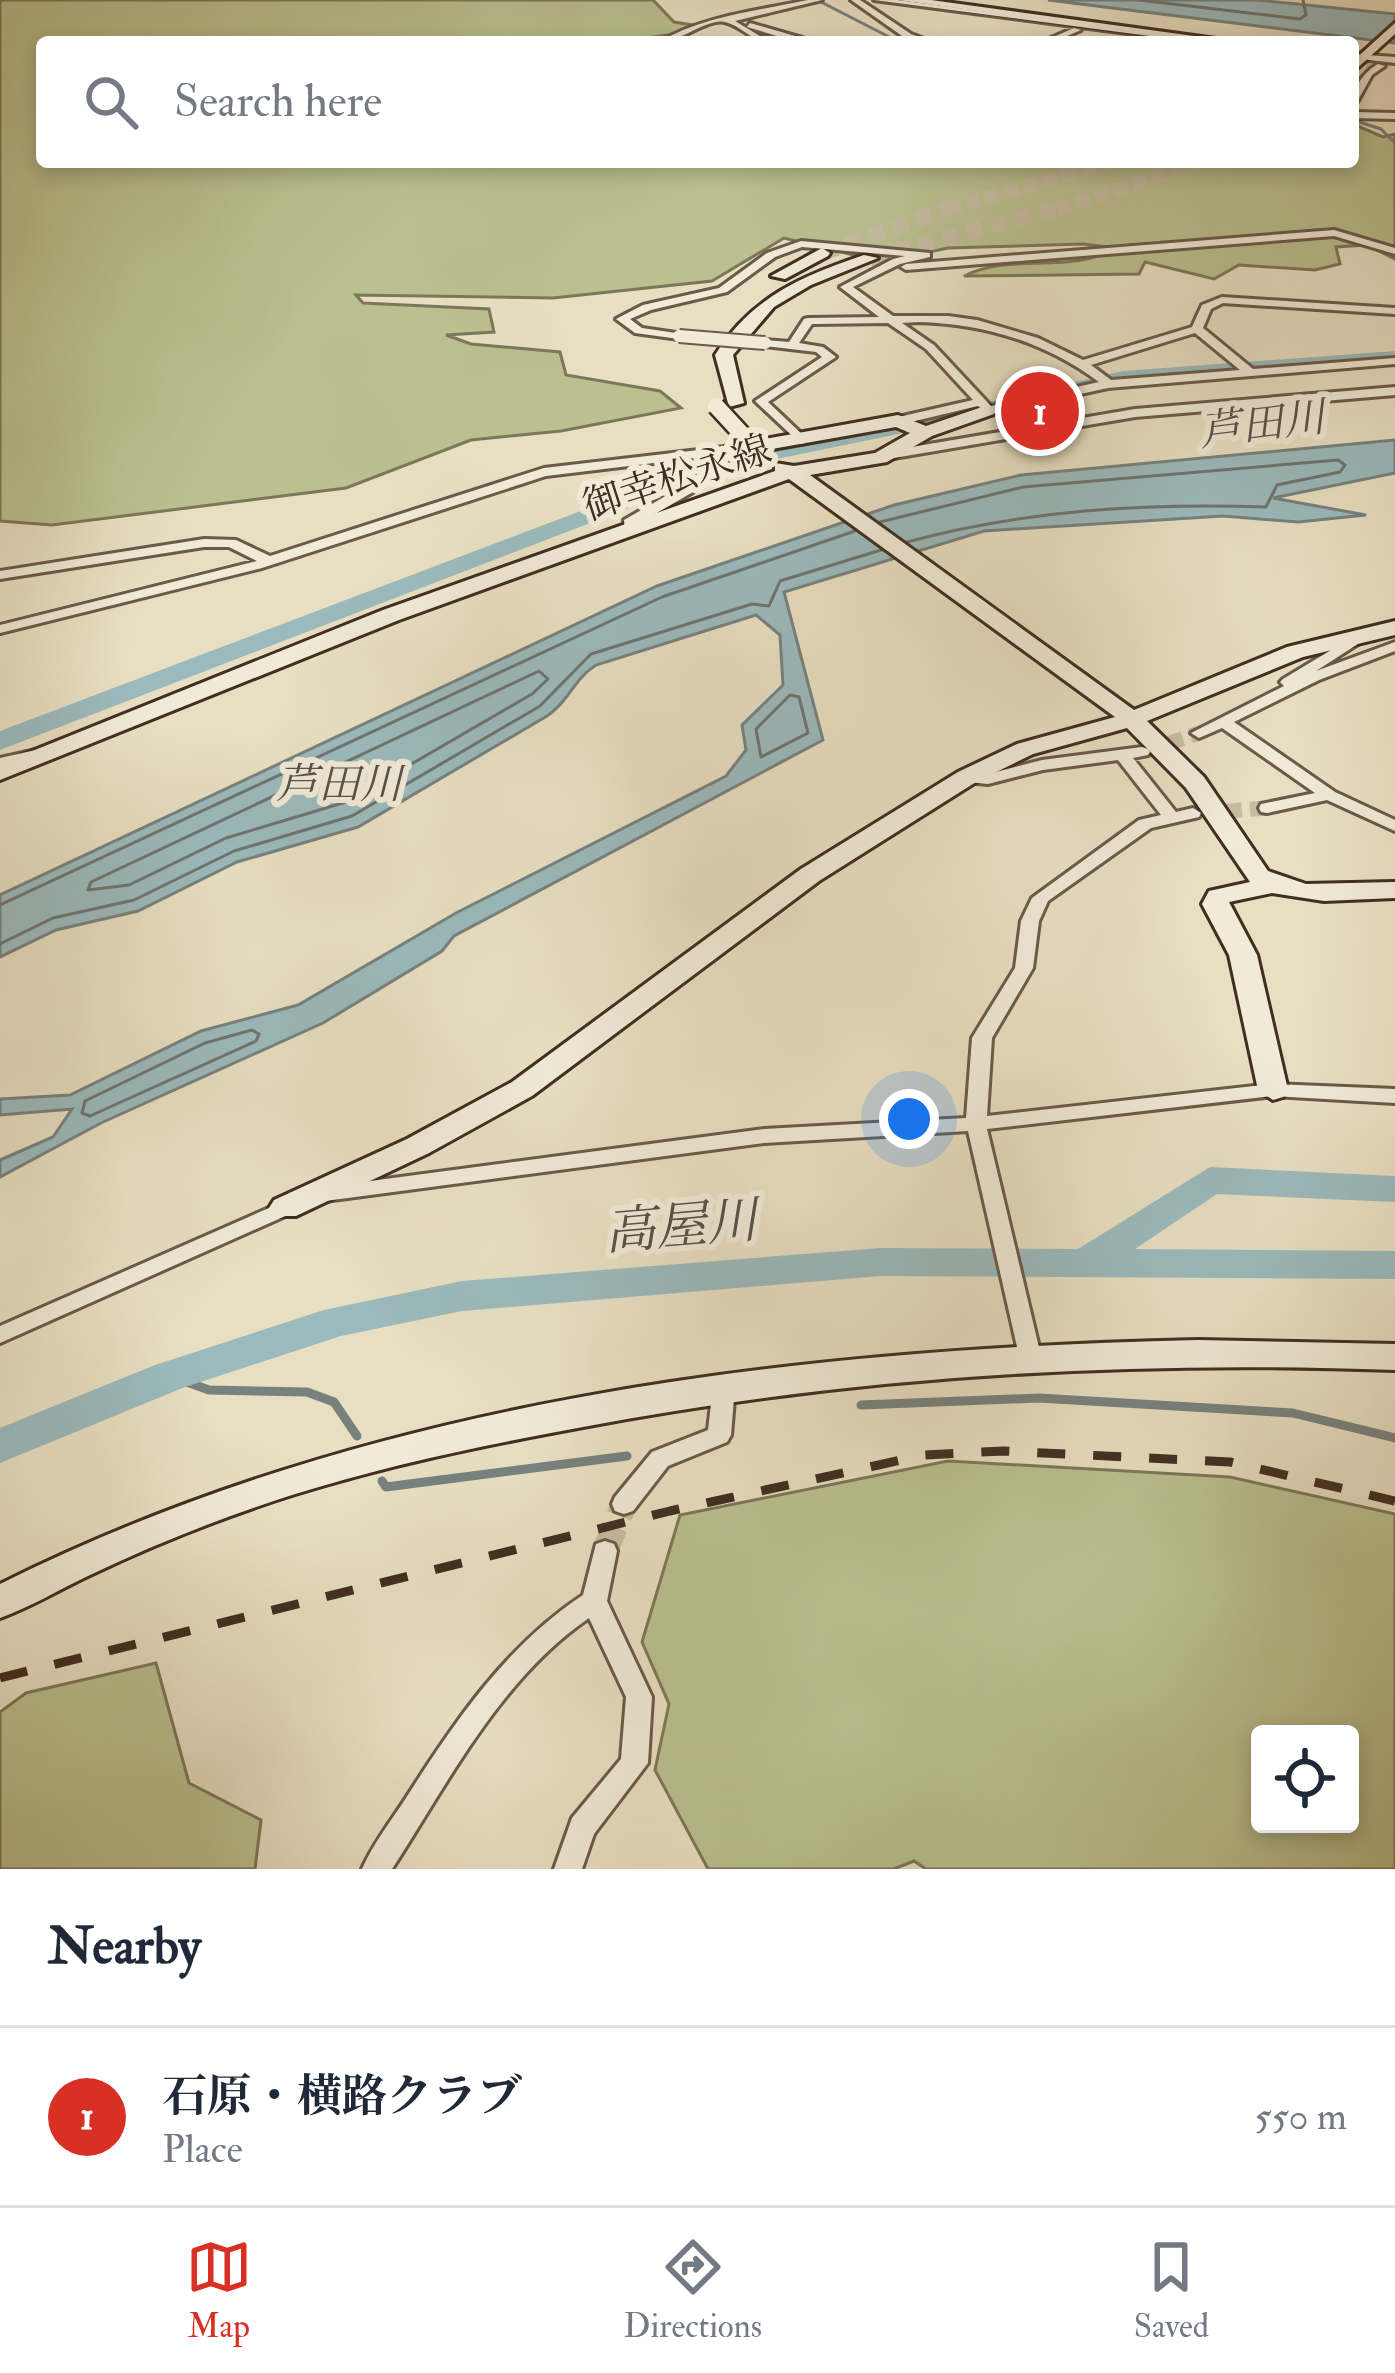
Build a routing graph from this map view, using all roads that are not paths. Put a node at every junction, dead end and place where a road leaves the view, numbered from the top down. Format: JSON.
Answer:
{"nodes":[{"id":1,"x":815,"y":0,"type":"edge"},
{"id":2,"x":855,"y":0,"type":"edge"},
{"id":3,"x":878,"y":0,"type":"edge"},
{"id":4,"x":904,"y":0,"type":"edge"},
{"id":5,"x":974,"y":10,"type":"junction"},
{"id":6,"x":1395,"y":14,"type":"edge"},
{"id":7,"x":728,"y":20,"type":"junction"},
{"id":8,"x":1011,"y":20,"type":"junction"},
{"id":9,"x":1061,"y":21,"type":"junction"},
{"id":10,"x":739,"y":24,"type":"junction"},
{"id":11,"x":1395,"y":27,"type":"edge"},
{"id":12,"x":1082,"y":28,"type":"junction"},
{"id":13,"x":677,"y":36,"type":"edge"},
{"id":14,"x":757,"y":36,"type":"edge"},
{"id":15,"x":784,"y":36,"type":"edge"},
{"id":16,"x":908,"y":36,"type":"edge"},
{"id":17,"x":1061,"y":36,"type":"edge"},
{"id":18,"x":1166,"y":36,"type":"edge"},
{"id":19,"x":1177,"y":36,"type":"edge"},
{"id":20,"x":1363,"y":58,"type":"edge"},
{"id":21,"x":1395,"y":63,"type":"edge"},
{"id":22,"x":1359,"y":91,"type":"edge"},
{"id":23,"x":1359,"y":115,"type":"edge"},
{"id":24,"x":1395,"y":116,"type":"edge"},
{"id":25,"x":1395,"y":251,"type":"edge"},
{"id":26,"x":823,"y":253,"type":"tunnel mouth"},
{"id":27,"x":870,"y":258,"type":"tunnel mouth"},
{"id":28,"x":889,"y":267,"type":"junction"},
{"id":29,"x":1395,"y":311,"type":"edge"},
{"id":30,"x":891,"y":320,"type":"junction"},
{"id":31,"x":1197,"y":329,"type":"junction"},
{"id":32,"x":792,"y":346,"type":"junction"},
{"id":33,"x":1395,"y":361,"type":"edge"},
{"id":34,"x":1086,"y":363,"type":"junction"},
{"id":35,"x":1249,"y":371,"type":"junction"},
{"id":36,"x":1105,"y":382,"type":"junction"},
{"id":37,"x":1395,"y":391,"type":"edge"},
{"id":38,"x":726,"y":404,"type":"junction"},
{"id":39,"x":983,"y":407,"type":"junction"},
{"id":40,"x":898,"y":421,"type":"junction"},
{"id":41,"x":925,"y":432,"type":"junction"},
{"id":42,"x":801,"y":440,"type":"junction"},
{"id":43,"x":734,"y":450,"type":"junction"},
{"id":44,"x":888,"y":454,"type":"junction"},
{"id":45,"x":786,"y":467,"type":"junction"},
{"id":46,"x":630,"y":530,"type":"junction"},
{"id":47,"x":269,"y":561,"type":"junction"},
{"id":48,"x":0,"y":574,"type":"edge"},
{"id":49,"x":0,"y":628,"type":"edge"},
{"id":50,"x":1395,"y":628,"type":"edge"},
{"id":51,"x":1369,"y":632,"type":"junction"},
{"id":52,"x":1395,"y":646,"type":"edge"},
{"id":53,"x":1279,"y":696,"type":"junction"},
{"id":54,"x":1132,"y":719,"type":"junction"},
{"id":55,"x":1226,"y":723,"type":"junction"},
{"id":56,"x":1199,"y":733,"type":"tunnel mouth"},
{"id":57,"x":44,"y":754,"type":"junction"},
{"id":58,"x":0,"y":763,"type":"edge"},
{"id":59,"x":0,"y":773,"type":"edge"},
{"id":60,"x":967,"y":777,"type":"junction"},
{"id":61,"x":1329,"y":795,"type":"junction"},
{"id":62,"x":1267,"y":808,"type":"tunnel mouth"},
{"id":63,"x":1193,"y":813,"type":"tunnel mouth"},
{"id":64,"x":1170,"y":816,"type":"junction"},
{"id":65,"x":1395,"y":826,"type":"edge"},
{"id":66,"x":1271,"y":885,"type":"junction"},
{"id":67,"x":1395,"y":890,"type":"edge"},
{"id":68,"x":1273,"y":1090,"type":"junction"},
{"id":69,"x":1395,"y":1096,"type":"edge"},
{"id":70,"x":977,"y":1127,"type":"junction"},
{"id":71,"x":321,"y":1194,"type":"junction"},
{"id":72,"x":285,"y":1208,"type":"joint"},
{"id":73,"x":0,"y":1335,"type":"edge"},
{"id":74,"x":1395,"y":1357,"type":"edge"},
{"id":75,"x":1031,"y":1360,"type":"junction"},
{"id":76,"x":724,"y":1388,"type":"junction"},
{"id":77,"x":624,"y":1504,"type":"tunnel mouth"},
{"id":78,"x":604,"y":1551,"type":"tunnel mouth"},
{"id":79,"x":594,"y":1601,"type":"junction"},
{"id":80,"x":0,"y":1602,"type":"edge"},
{"id":81,"x":376,"y":1869,"type":"edge"},
{"id":82,"x":568,"y":1869,"type":"edge"}],
"edges":[{"from":1,"to":7,"type":"street"},
{"from":2,"to":16,"type":"street"},
{"from":3,"to":8,"type":"street"},
{"from":4,"to":5,"type":"street"},
{"from":5,"to":8,"type":"street"},
{"from":5,"to":9,"type":"street"},
{"from":6,"to":20,"type":"street"},
{"from":7,"to":10,"type":"street"},
{"from":7,"to":13,"type":"street"},
{"from":8,"to":9,"type":"street"},
{"from":8,"to":12,"type":"street"},
{"from":9,"to":19,"type":"street"},
{"from":10,"to":14,"type":"street"},
{"from":10,"to":15,"type":"street"},
{"from":11,"to":20,"type":"street"},
{"from":12,"to":17,"type":"street"},
{"from":12,"to":18,"type":"street"},
{"from":20,"to":21,"type":"street"},
{"from":20,"to":21,"type":"street"},
{"from":20,"to":22,"type":"street"},
{"from":23,"to":24,"type":"street"},
{"from":25,"to":28,"type":"street"},
{"from":26,"to":38,"type":"street"},
{"from":27,"to":38,"type":"street"},
{"from":28,"to":30,"type":"street"},
{"from":28,"to":32,"type":"street","bridge":true},
{"from":29,"to":31,"type":"street"},
{"from":30,"to":32,"type":"street"},
{"from":30,"to":34,"type":"street"},
{"from":30,"to":39,"type":"street"},
{"from":31,"to":34,"type":"street"},
{"from":31,"to":35,"type":"street"},
{"from":32,"to":42,"type":"street"},
{"from":33,"to":35,"type":"street"},
{"from":34,"to":36,"type":"street"},
{"from":35,"to":36,"type":"street"},
{"from":36,"to":39,"type":"street"},
{"from":37,"to":44,"type":"street"},
{"from":38,"to":45,"type":"street","bridge":true},
{"from":39,"to":40,"type":"street"},
{"from":39,"to":41,"type":"street"},
{"from":40,"to":41,"type":"street"},
{"from":40,"to":42,"type":"street"},
{"from":41,"to":44,"type":"street"},
{"from":42,"to":43,"type":"street"},
{"from":43,"to":46,"type":"street"},
{"from":43,"to":47,"type":"street"},
{"from":44,"to":45,"type":"street"},
{"from":45,"to":46,"type":"street","name":"御幸松永線"},
{"from":45,"to":54,"type":"street","name":"御幸松永線"},
{"from":46,"to":57,"type":"street","name":"御幸松永線"},
{"from":47,"to":48,"type":"street"},
{"from":47,"to":49,"type":"street"},
{"from":50,"to":51,"type":"street"},
{"from":51,"to":53,"type":"street"},
{"from":51,"to":54,"type":"street"},
{"from":52,"to":53,"type":"street"},
{"from":53,"to":55,"type":"street"},
{"from":54,"to":60,"type":"street"},
{"from":54,"to":66,"type":"street","name":"御幸松永線"},
{"from":55,"to":56,"type":"street"},
{"from":55,"to":61,"type":"street"},
{"from":57,"to":58,"type":"street"},
{"from":57,"to":59,"type":"street","name":"御幸松永線"},
{"from":60,"to":64,"type":"street"},
{"from":60,"to":71,"type":"street"},
{"from":61,"to":62,"type":"street"},
{"from":61,"to":65,"type":"street"},
{"from":63,"to":64,"type":"street"},
{"from":64,"to":70,"type":"street"},
{"from":66,"to":67,"type":"street"},
{"from":66,"to":68,"type":"street"},
{"from":68,"to":69,"type":"street"},
{"from":68,"to":70,"type":"street"},
{"from":70,"to":71,"type":"street"},
{"from":70,"to":75,"type":"street"},
{"from":71,"to":72,"type":"street"},
{"from":72,"to":73,"type":"street"},
{"from":74,"to":75,"type":"street"},
{"from":75,"to":76,"type":"street"},
{"from":76,"to":77,"type":"street"},
{"from":76,"to":80,"type":"street"},
{"from":78,"to":79,"type":"street"},
{"from":79,"to":81,"type":"street"},
{"from":79,"to":82,"type":"street"}]}
